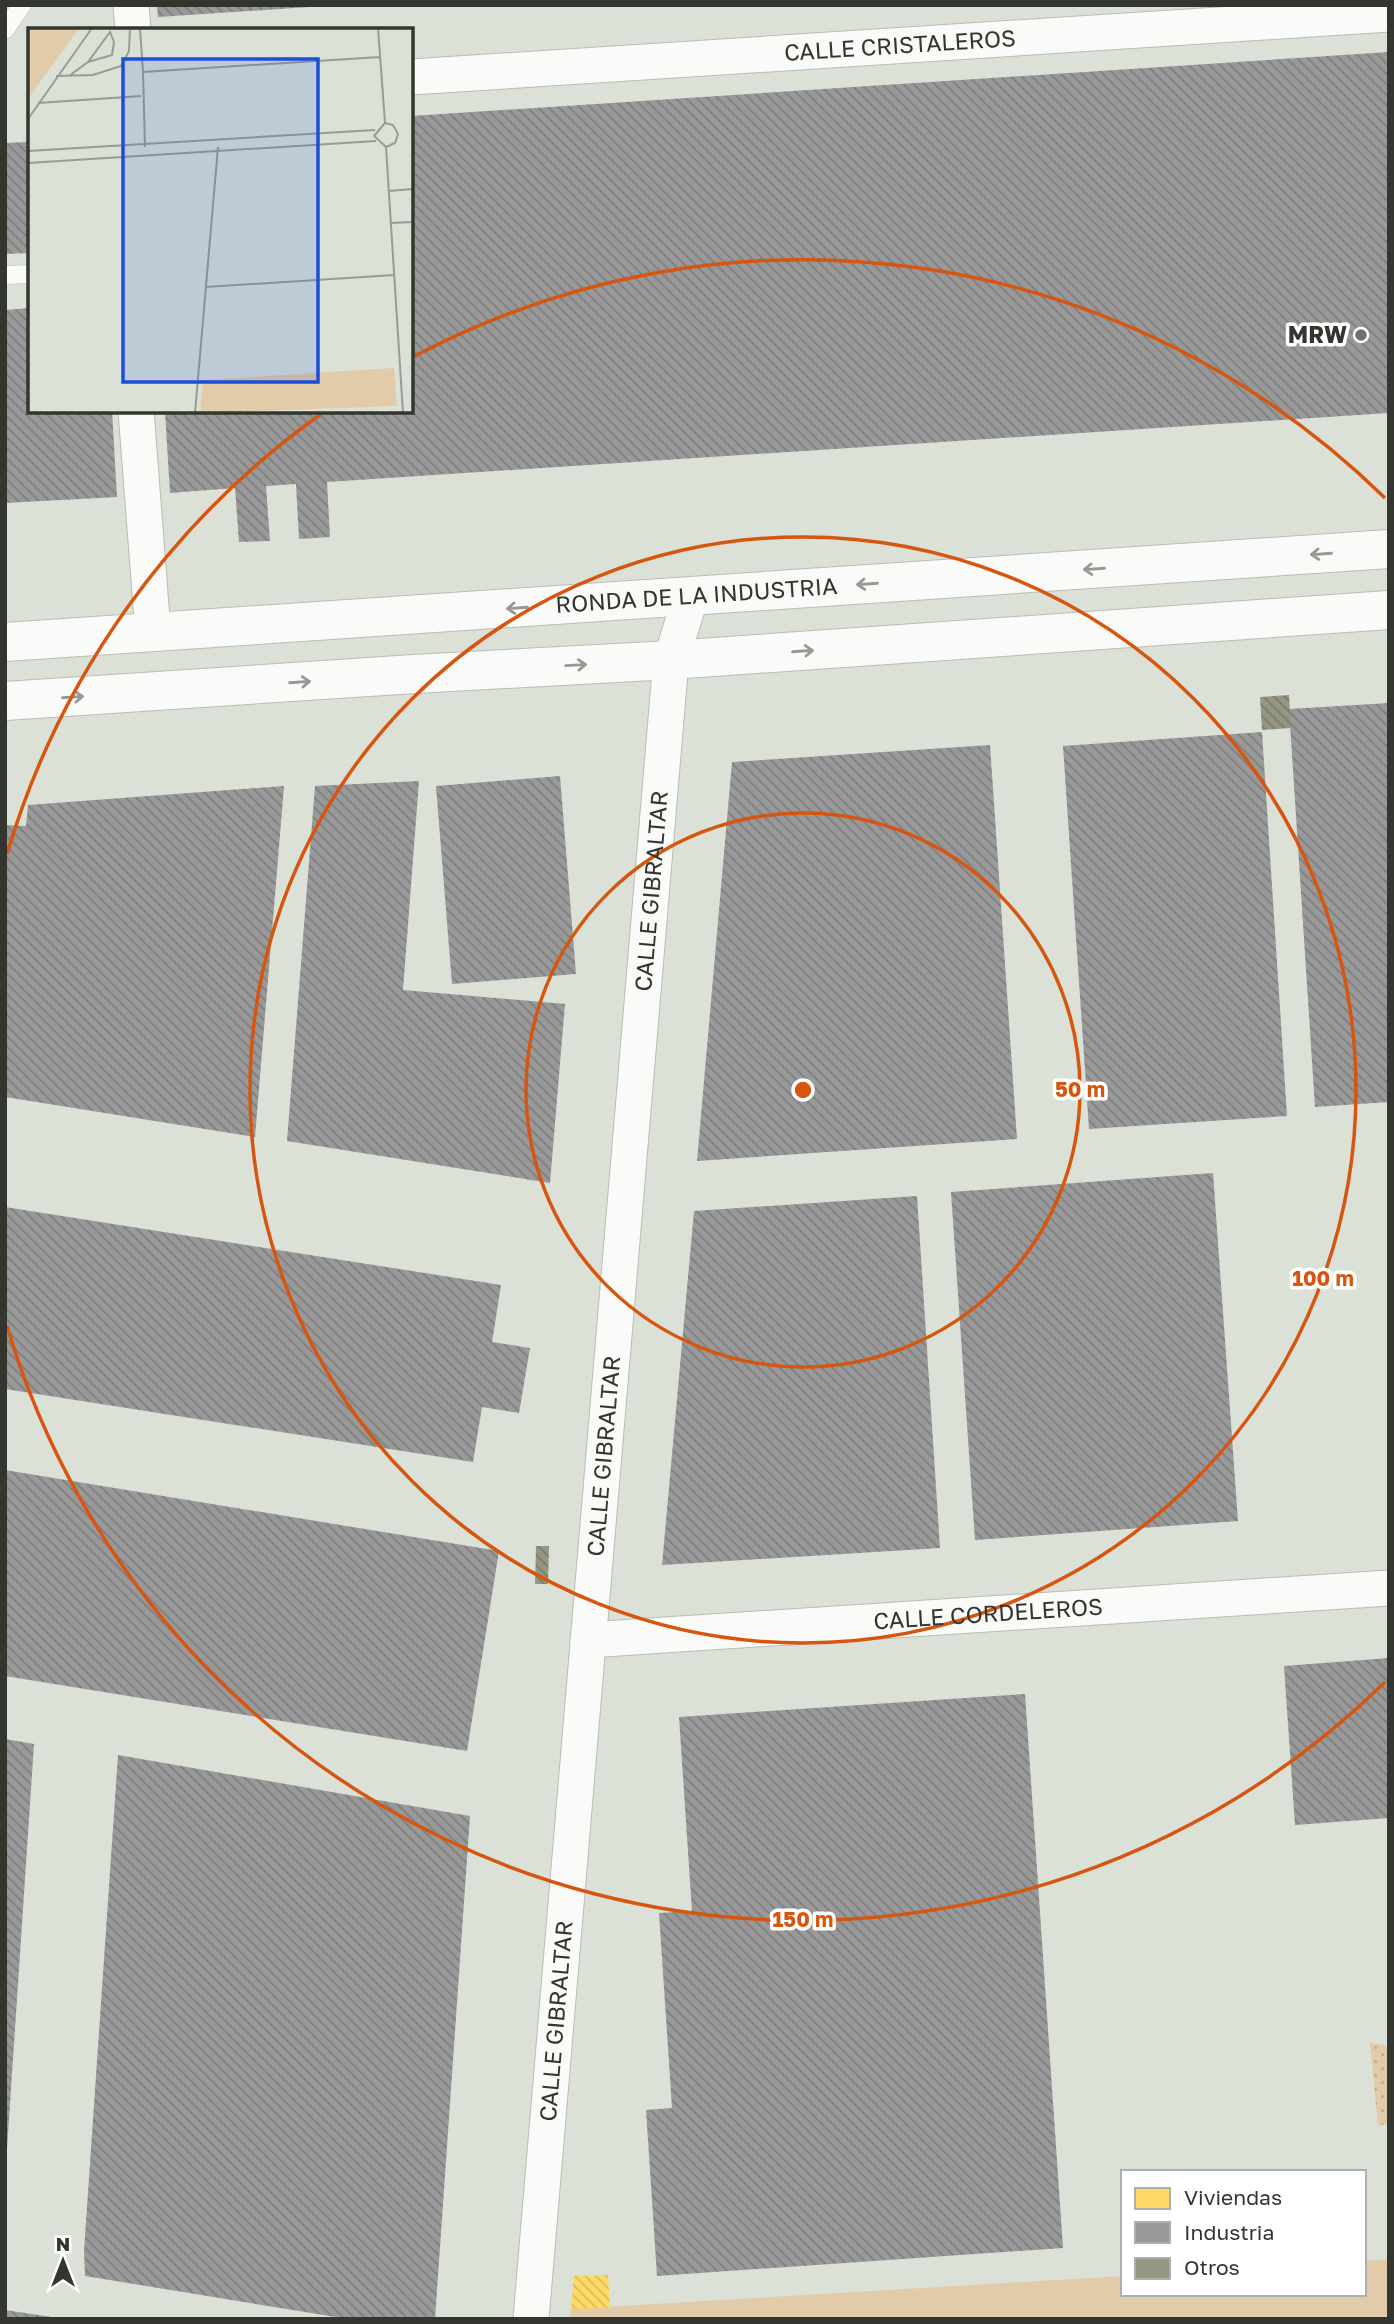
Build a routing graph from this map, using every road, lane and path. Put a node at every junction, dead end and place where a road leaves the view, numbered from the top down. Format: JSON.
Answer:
{"nodes":[{"id":1,"x":22,"y":5,"type":"edge"},
{"id":2,"x":131,"y":5,"type":"edge"},
{"id":3,"x":1389,"y":14,"type":"edge"},
{"id":4,"x":132,"y":28,"type":"edge"},
{"id":5,"x":5,"y":30,"type":"edge"},
{"id":6,"x":413,"y":77,"type":"edge"},
{"id":7,"x":28,"y":274,"type":"edge"},
{"id":8,"x":5,"y":275,"type":"edge"},
{"id":9,"x":136,"y":413,"type":"edge"},
{"id":10,"x":1389,"y":549,"type":"edge"},
{"id":11,"x":691,"y":596,"type":"junction"},
{"id":12,"x":1389,"y":610,"type":"edge"},
{"id":13,"x":152,"y":632,"type":"junction"},
{"id":14,"x":5,"y":642,"type":"edge"},
{"id":15,"x":671,"y":660,"type":"junction"},
{"id":16,"x":5,"y":701,"type":"edge"},
{"id":17,"x":1389,"y":1588,"type":"edge"},
{"id":18,"x":588,"y":1640,"type":"junction"},
{"id":19,"x":531,"y":2319,"type":"edge"}],
"edges":[{"from":1,"to":5,"type":"lane"},
{"from":2,"to":4,"type":"street"},
{"from":3,"to":6,"type":"street","name":"CALLE CRISTALEROS"},
{"from":7,"to":8,"type":"lane"},
{"from":9,"to":13,"type":"street"},
{"from":10,"to":11,"type":"street","name":"RONDA DE LA INDUSTRIA","one_way":true},
{"from":11,"to":13,"type":"street","name":"RONDA DE LA INDUSTRIA","one_way":true},
{"from":11,"to":15,"type":"street","name":"CALLE GIBRALTAR"},
{"from":15,"to":12,"type":"street","one_way":true},
{"from":13,"to":14,"type":"street","name":"RONDA DE LA INDUSTRIA"},
{"from":16,"to":15,"type":"street","one_way":true},
{"from":15,"to":18,"type":"street","name":"CALLE GIBRALTAR"},
{"from":17,"to":18,"type":"street","name":"CALLE CORDELEROS"},
{"from":18,"to":19,"type":"street","name":"CALLE GIBRALTAR"}]}
